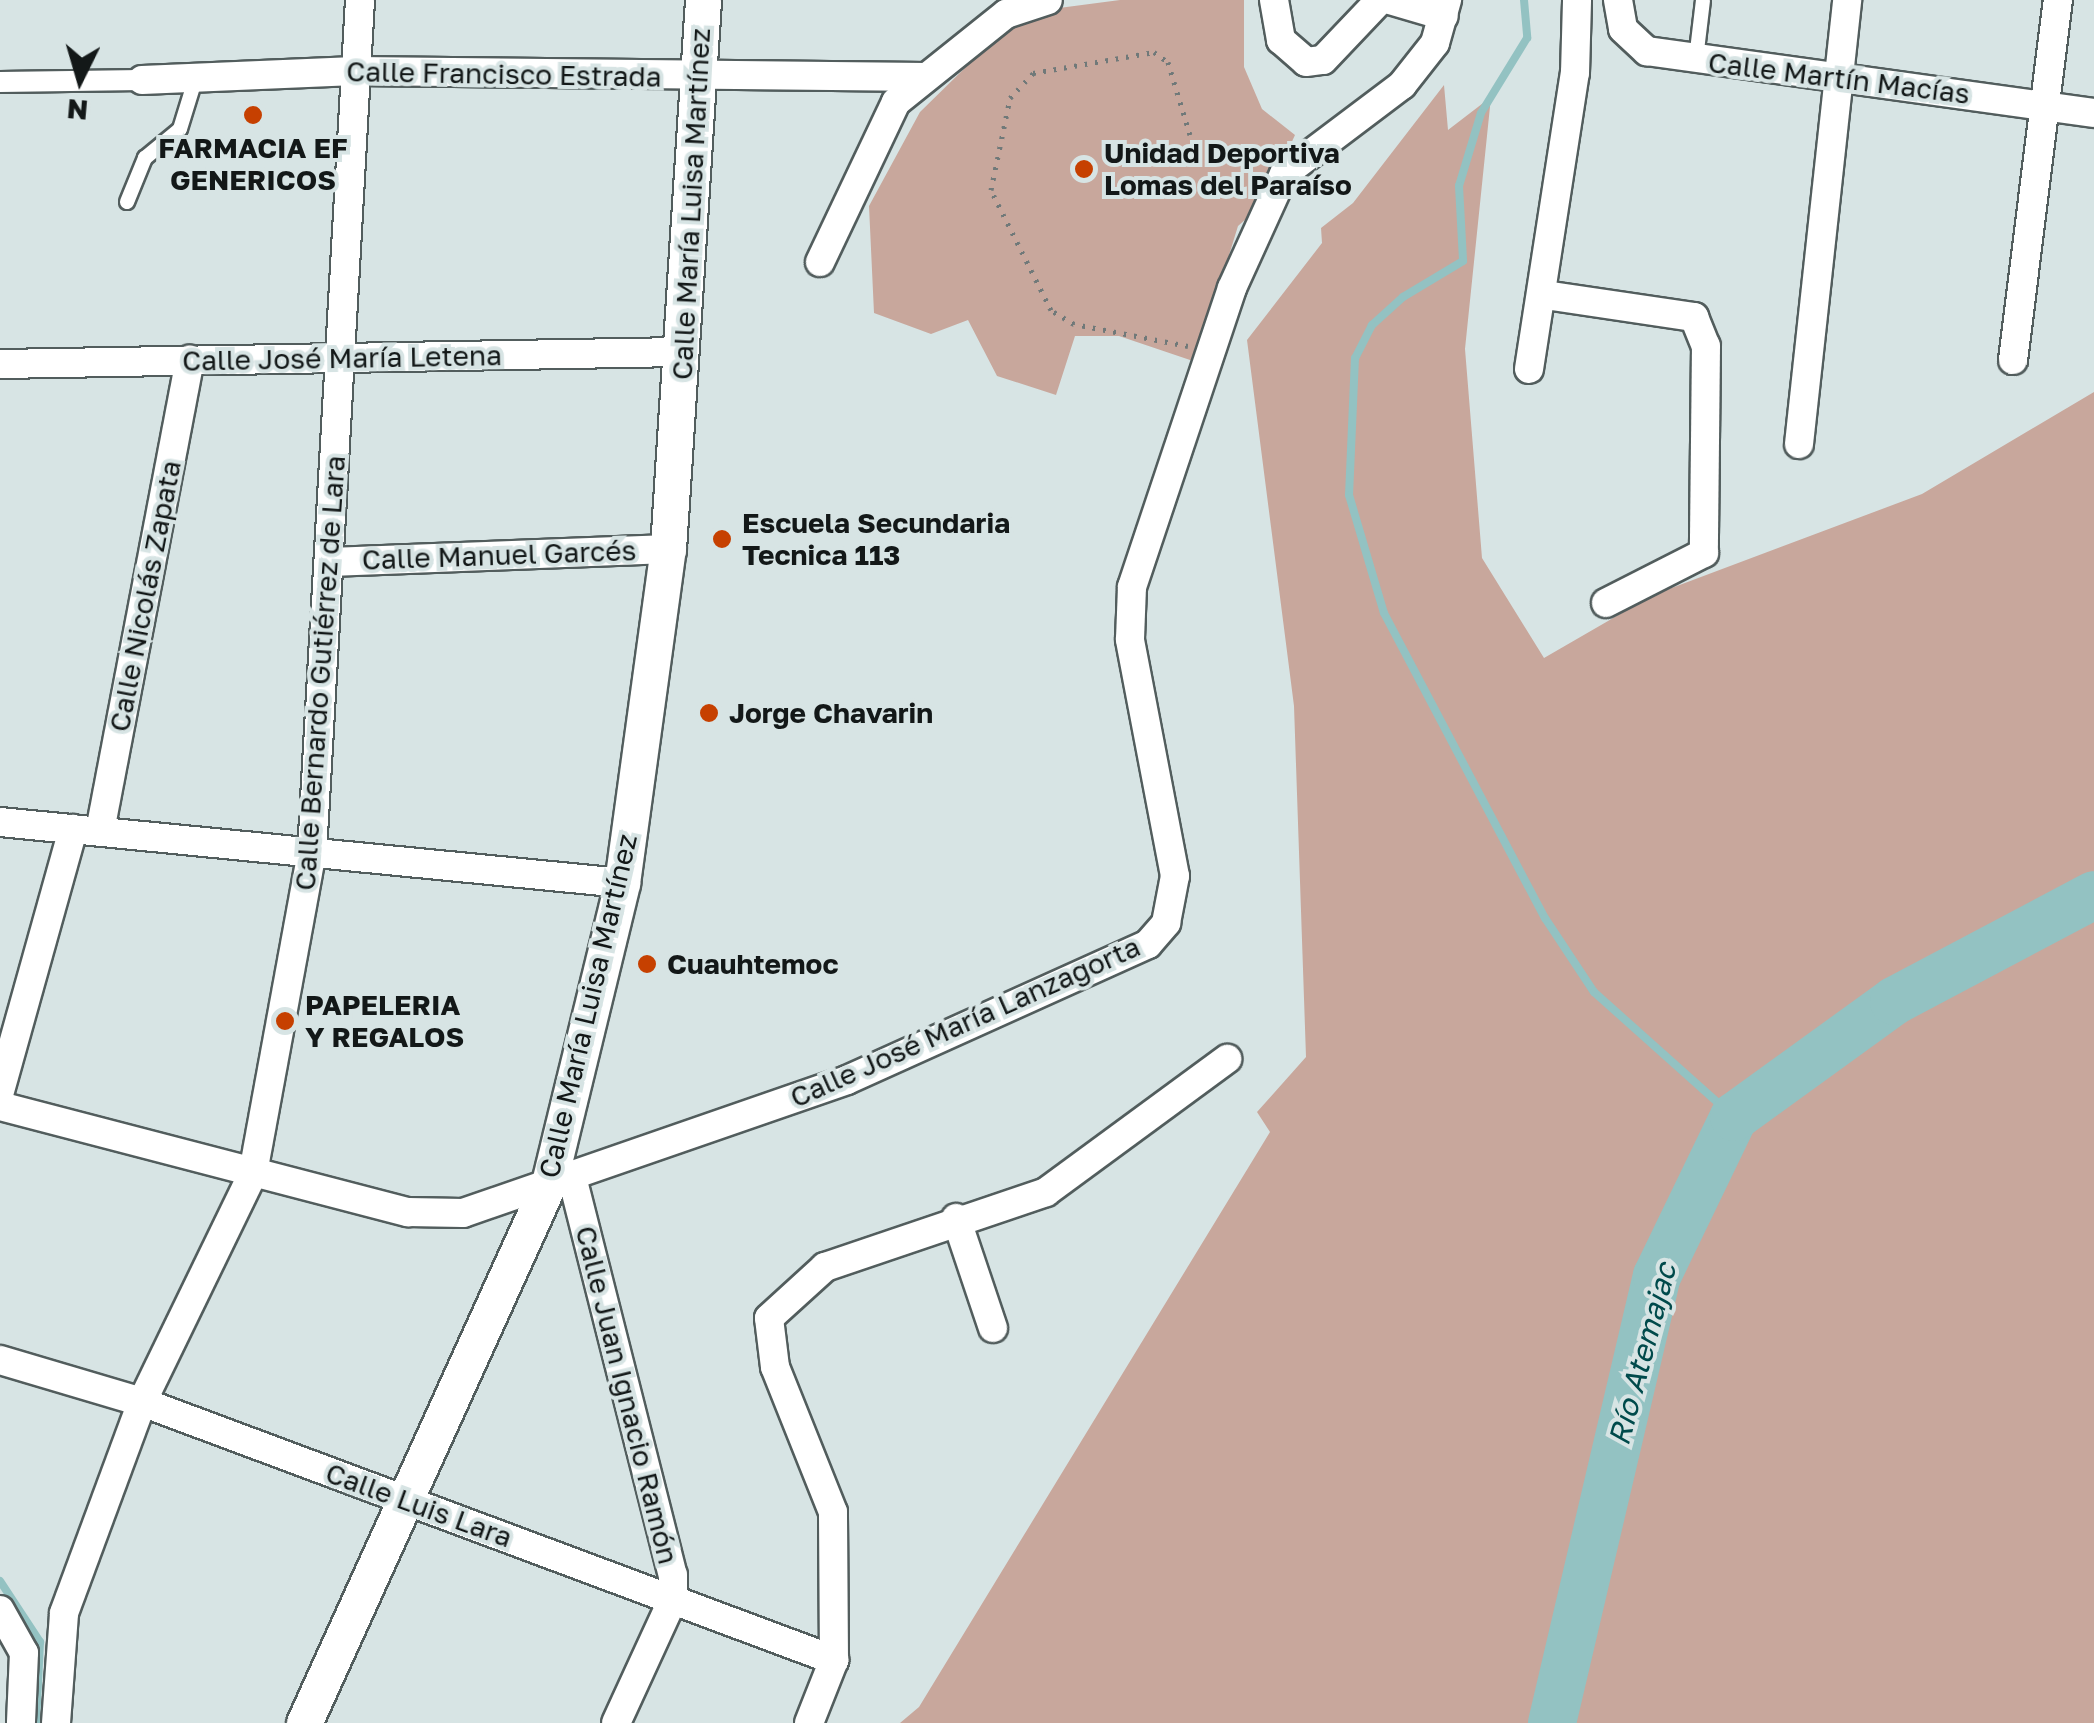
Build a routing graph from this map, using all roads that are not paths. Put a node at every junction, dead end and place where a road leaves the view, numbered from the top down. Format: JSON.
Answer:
{"nodes":[{"id":1,"x":360,"y":0,"type":"edge"},
{"id":2,"x":703,"y":0,"type":"edge"},
{"id":3,"x":1048,"y":0,"type":"edge"},
{"id":4,"x":1274,"y":0,"type":"edge"},
{"id":5,"x":1380,"y":0,"type":"edge"},
{"id":6,"x":1390,"y":0,"type":"edge"},
{"id":7,"x":1576,"y":0,"type":"edge"},
{"id":8,"x":1618,"y":0,"type":"edge"},
{"id":9,"x":1703,"y":0,"type":"edge"},
{"id":10,"x":1846,"y":0,"type":"edge"},
{"id":11,"x":2058,"y":0,"type":"edge"},
{"id":12,"x":1446,"y":8,"type":"edge"},
{"id":13,"x":1696,"y":60,"type":"junction"},
{"id":14,"x":355,"y":71,"type":"junction"},
{"id":15,"x":1838,"y":74,"type":"junction"},
{"id":16,"x":698,"y":76,"type":"junction"},
{"id":17,"x":196,"y":77,"type":"junction"},
{"id":18,"x":926,"y":77,"type":"junction"},
{"id":19,"x":142,"y":80,"type":"joint"},
{"id":20,"x":0,"y":82,"type":"edge"},
{"id":21,"x":2048,"y":106,"type":"junction"},
{"id":22,"x":2094,"y":113,"type":"edge"},
{"id":23,"x":127,"y":202,"type":"dead end"},
{"id":24,"x":820,"y":262,"type":"dead end"},
{"id":25,"x":1545,"y":295,"type":"junction"},
{"id":26,"x":683,"y":352,"type":"junction"},
{"id":27,"x":342,"y":359,"type":"junction"},
{"id":28,"x":190,"y":360,"type":"junction"},
{"id":29,"x":2012,"y":360,"type":"dead end"},
{"id":30,"x":2,"y":369,"type":"edge"},
{"id":31,"x":1529,"y":369,"type":"dead end"},
{"id":32,"x":1799,"y":444,"type":"dead end"},
{"id":33,"x":668,"y":549,"type":"junction"},
{"id":34,"x":330,"y":562,"type":"junction"},
{"id":35,"x":1606,"y":603,"type":"dead end"},
{"id":36,"x":0,"y":822,"type":"edge"},
{"id":37,"x":86,"y":830,"type":"junction"},
{"id":38,"x":312,"y":852,"type":"junction"},
{"id":39,"x":622,"y":883,"type":"junction"},
{"id":40,"x":1227,"y":1059,"type":"dead end"},
{"id":41,"x":0,"y":1091,"type":"edge"},
{"id":42,"x":0,"y":1106,"type":"edge"},
{"id":43,"x":253,"y":1173,"type":"junction"},
{"id":44,"x":560,"y":1180,"type":"junction"},
{"id":45,"x":956,"y":1218,"type":"junction"},
{"id":46,"x":993,"y":1328,"type":"dead end"},
{"id":47,"x":0,"y":1360,"type":"edge"},
{"id":48,"x":142,"y":1402,"type":"junction"},
{"id":49,"x":406,"y":1500,"type":"junction"},
{"id":50,"x":673,"y":1600,"type":"junction"},
{"id":51,"x":4,"y":1612,"type":"edge"},
{"id":52,"x":834,"y":1660,"type":"junction"},
{"id":53,"x":21,"y":1723,"type":"edge"},
{"id":54,"x":56,"y":1723,"type":"edge"},
{"id":55,"x":304,"y":1723,"type":"edge"},
{"id":56,"x":616,"y":1723,"type":"edge"},
{"id":57,"x":810,"y":1723,"type":"edge"}],
"edges":[{"from":1,"to":14,"type":"street","name":"Calle Bernardo Gutiérrez de Lara"},
{"from":2,"to":16,"type":"street","name":"Calle María Luisa Martínez"},
{"from":3,"to":18,"type":"street"},
{"from":4,"to":5,"type":"street"},
{"from":6,"to":12,"type":"street"},
{"from":7,"to":25,"type":"street"},
{"from":8,"to":13,"type":"street","name":"Calle Martín Macías"},
{"from":9,"to":13,"type":"lane"},
{"from":10,"to":15,"type":"street"},
{"from":11,"to":21,"type":"street"},
{"from":12,"to":44,"type":"street","name":"Calle José María Lanzagorta"},
{"from":13,"to":15,"type":"street","name":"Calle Martín Macías"},
{"from":14,"to":16,"type":"street","name":"Calle Francisco Estrada"},
{"from":14,"to":17,"type":"street","name":"Calle Francisco Estrada"},
{"from":14,"to":27,"type":"street","name":"Calle Bernardo Gutiérrez de Lara"},
{"from":15,"to":21,"type":"street","name":"Calle Martín Macías"},
{"from":15,"to":32,"type":"street"},
{"from":16,"to":18,"type":"street","name":"Calle Francisco Estrada"},
{"from":16,"to":26,"type":"street","name":"Calle María Luisa Martínez"},
{"from":17,"to":19,"type":"street","name":"Calle Francisco Estrada"},
{"from":17,"to":23,"type":"lane"},
{"from":18,"to":24,"type":"street"},
{"from":19,"to":20,"type":"street"},
{"from":21,"to":22,"type":"street","name":"Calle Martín Macías"},
{"from":21,"to":29,"type":"street"},
{"from":25,"to":31,"type":"street"},
{"from":25,"to":35,"type":"street"},
{"from":26,"to":27,"type":"street","name":"Calle José María Letena"},
{"from":26,"to":33,"type":"street","name":"Calle María Luisa Martínez"},
{"from":27,"to":28,"type":"street","name":"Calle José María Letena"},
{"from":27,"to":34,"type":"street","name":"Calle Bernardo Gutiérrez de Lara"},
{"from":28,"to":30,"type":"street","name":"Calle José María Letena"},
{"from":28,"to":37,"type":"street","name":"Calle Nicolás Zapata"},
{"from":33,"to":34,"type":"street","name":"Calle Manuel Garcés"},
{"from":33,"to":39,"type":"street","name":"Calle María Luisa Martínez"},
{"from":34,"to":38,"type":"street","name":"Calle Bernardo Gutiérrez de Lara"},
{"from":36,"to":37,"type":"street"},
{"from":37,"to":38,"type":"street"},
{"from":37,"to":41,"type":"street","name":"Calle Nicolás Zapata"},
{"from":38,"to":39,"type":"street"},
{"from":38,"to":43,"type":"street","name":"Calle Bernardo Gutiérrez de Lara"},
{"from":39,"to":44,"type":"street","name":"Calle María Luisa Martínez"},
{"from":40,"to":45,"type":"street"},
{"from":42,"to":43,"type":"street","name":"Calle José María Lanzagorta"},
{"from":43,"to":44,"type":"street","name":"Calle José María Lanzagorta"},
{"from":43,"to":48,"type":"street","name":"Calle Bernardo Gutiérrez de Lara"},
{"from":44,"to":49,"type":"street","name":"Calle María Luisa Martínez"},
{"from":44,"to":50,"type":"street","name":"Calle Juan Ignacio Ramón"},
{"from":45,"to":46,"type":"street"},
{"from":45,"to":52,"type":"street"},
{"from":47,"to":48,"type":"street","name":"Calle Luis Lara"},
{"from":48,"to":49,"type":"street","name":"Calle Luis Lara"},
{"from":48,"to":54,"type":"street","name":"Calle Bernardo Gutiérrez de Lara"},
{"from":49,"to":50,"type":"street","name":"Calle Luis Lara"},
{"from":49,"to":55,"type":"street","name":"Calle María Luisa Martínez"},
{"from":50,"to":52,"type":"street","name":"Calle Luis Lara"},
{"from":50,"to":56,"type":"street","name":"Calle Juan Ignacio Ramón"},
{"from":51,"to":53,"type":"street"},
{"from":52,"to":57,"type":"street"}]}
